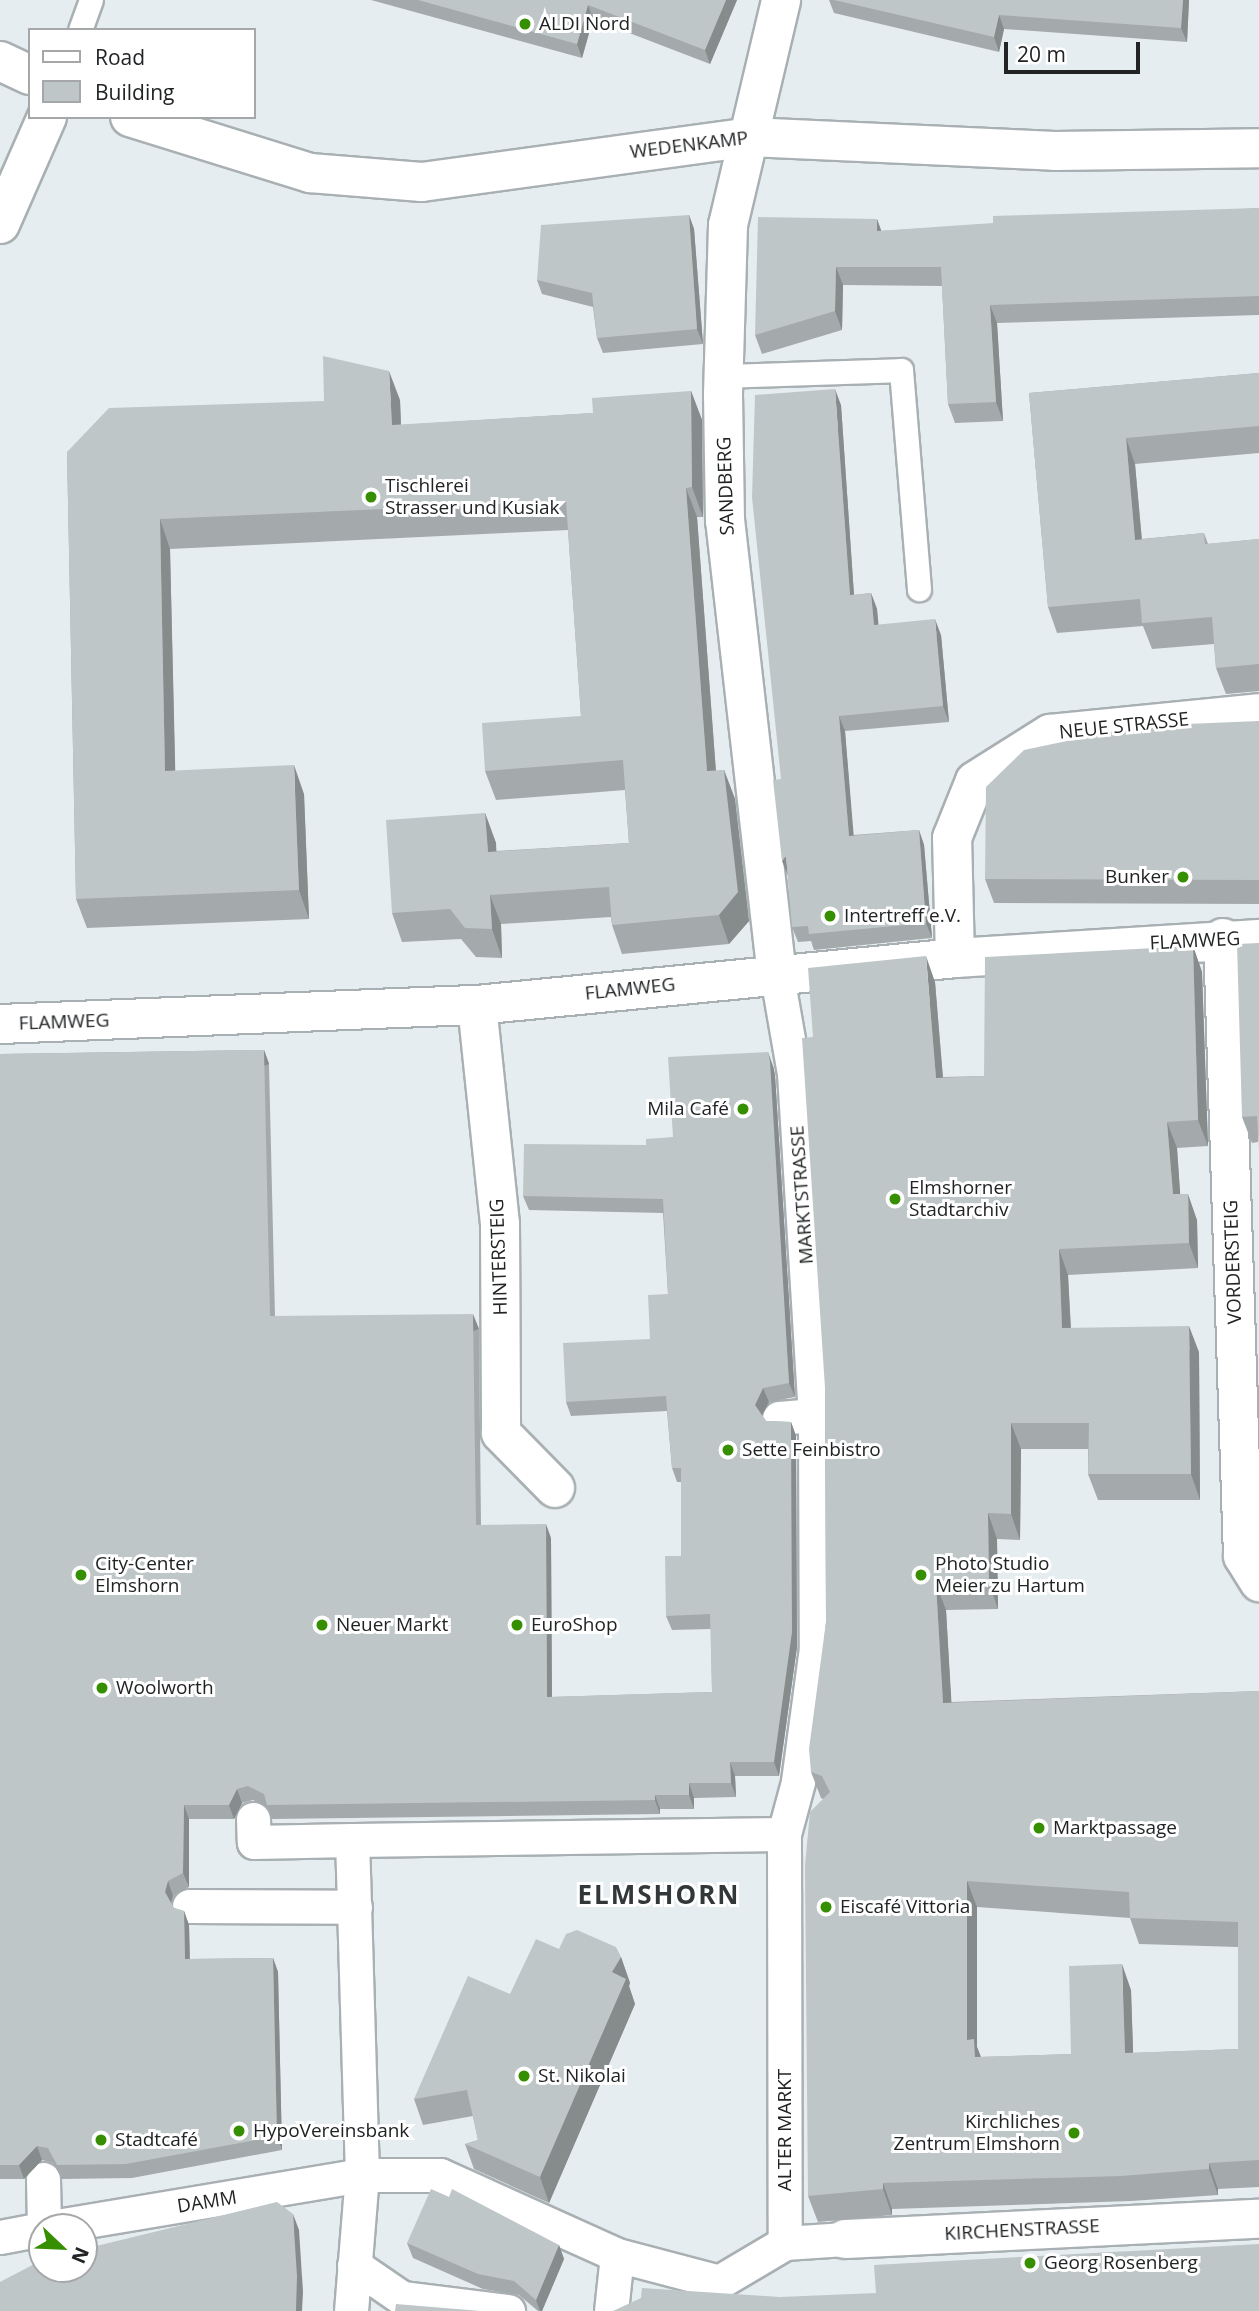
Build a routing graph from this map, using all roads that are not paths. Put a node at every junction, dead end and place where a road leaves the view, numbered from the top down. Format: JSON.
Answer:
{"nodes":[{"id":1,"x":91,"y":0,"type":"edge"},
{"id":2,"x":781,"y":0,"type":"edge"},
{"id":3,"x":81,"y":28,"type":"edge"},
{"id":4,"x":0,"y":61,"type":"edge"},
{"id":5,"x":28,"y":74,"type":"edge"},
{"id":6,"x":46,"y":119,"type":"edge"},
{"id":7,"x":136,"y":119,"type":"edge"},
{"id":8,"x":749,"y":136,"type":"junction"},
{"id":9,"x":1259,"y":148,"type":"edge"},
{"id":10,"x":0,"y":224,"type":"edge"},
{"id":11,"x":724,"y":376,"type":"junction"},
{"id":12,"x":919,"y":589,"type":"dead end"},
{"id":13,"x":1259,"y":713,"type":"edge"},
{"id":14,"x":1241,"y":938,"type":"edge"},
{"id":15,"x":955,"y":958,"type":"junction"},
{"id":16,"x":777,"y":976,"type":"junction"},
{"id":17,"x":477,"y":1005,"type":"junction"},
{"id":18,"x":0,"y":1024,"type":"edge"},
{"id":19,"x":1247,"y":1328,"type":"edge"},
{"id":20,"x":815,"y":1415,"type":"junction"},
{"id":21,"x":779,"y":1418,"type":"dead end"},
{"id":22,"x":555,"y":1488,"type":"dead end"},
{"id":23,"x":1254,"y":1564,"type":"edge"},
{"id":24,"x":820,"y":1817,"type":"edge"},
{"id":25,"x":253,"y":1819,"type":"dead end"},
{"id":26,"x":338,"y":1833,"type":"junction"},
{"id":27,"x":783,"y":1834,"type":"junction"},
{"id":28,"x":189,"y":1906,"type":"dead end"},
{"id":29,"x":355,"y":1907,"type":"junction"},
{"id":30,"x":362,"y":2175,"type":"junction"},
{"id":31,"x":43,"y":2179,"type":"dead end"},
{"id":32,"x":43,"y":2213,"type":"edge"},
{"id":33,"x":98,"y":2219,"type":"edge"},
{"id":34,"x":1259,"y":2219,"type":"edge"},
{"id":35,"x":28,"y":2231,"type":"edge"},
{"id":36,"x":0,"y":2237,"type":"edge"},
{"id":37,"x":845,"y":2239,"type":"joint"},
{"id":38,"x":785,"y":2244,"type":"junction"},
{"id":39,"x":617,"y":2255,"type":"junction"},
{"id":40,"x":354,"y":2265,"type":"junction"},
{"id":41,"x":351,"y":2311,"type":"edge"},
{"id":42,"x":508,"y":2311,"type":"edge"},
{"id":43,"x":611,"y":2311,"type":"edge"}],
"edges":[{"from":1,"to":3,"type":"lane"},
{"from":2,"to":8,"type":"street","name":"SANDBERG"},
{"from":4,"to":5,"type":"street"},
{"from":6,"to":10,"type":"street"},
{"from":7,"to":8,"type":"street","name":"WEDENKAMP"},
{"from":8,"to":9,"type":"street","name":"WEDENKAMP"},
{"from":8,"to":11,"type":"street","name":"SANDBERG"},
{"from":11,"to":12,"type":"lane"},
{"from":11,"to":16,"type":"street","name":"SANDBERG"},
{"from":13,"to":15,"type":"street","name":"NEUE STRASSE"},
{"from":14,"to":15,"type":"street","name":"FLAMWEG"},
{"from":14,"to":19,"type":"street","name":"VORDERSTEIG"},
{"from":15,"to":16,"type":"street","name":"FLAMWEG"},
{"from":16,"to":17,"type":"street","name":"FLAMWEG"},
{"from":16,"to":20,"type":"street","name":"MARKTSTRASSE"},
{"from":17,"to":18,"type":"street","name":"FLAMWEG"},
{"from":17,"to":22,"type":"street","name":"HINTERSTEIG"},
{"from":19,"to":23,"type":"street","name":"VORDERSTEIG"},
{"from":20,"to":21,"type":"street"},
{"from":20,"to":27,"type":"street","name":"MARKTSTRASSE"},
{"from":24,"to":27,"type":"street"},
{"from":25,"to":26,"type":"street"},
{"from":26,"to":27,"type":"street"},
{"from":26,"to":29,"type":"street"},
{"from":27,"to":38,"type":"street","name":"ALTER MARKT"},
{"from":28,"to":29,"type":"street"},
{"from":29,"to":30,"type":"street"},
{"from":30,"to":33,"type":"street","name":"DAMM"},
{"from":30,"to":39,"type":"street"},
{"from":30,"to":40,"type":"street"},
{"from":31,"to":32,"type":"street"},
{"from":34,"to":37,"type":"street","name":"KIRCHENSTRASSE"},
{"from":35,"to":36,"type":"street"},
{"from":37,"to":38,"type":"street","name":"KIRCHENSTRASSE"},
{"from":38,"to":39,"type":"street"},
{"from":39,"to":43,"type":"street"},
{"from":40,"to":41,"type":"street"},
{"from":40,"to":42,"type":"street"}]}
